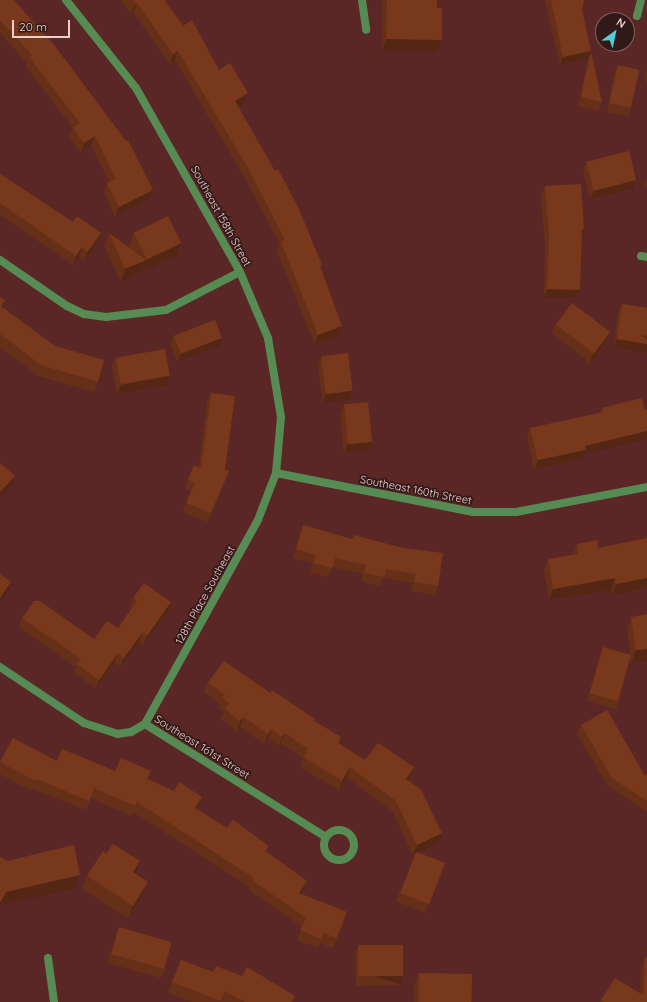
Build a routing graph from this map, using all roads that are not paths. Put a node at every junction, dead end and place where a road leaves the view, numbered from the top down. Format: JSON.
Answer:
{"nodes":[{"id":1,"x":66,"y":0,"type":"edge"},
{"id":2,"x":362,"y":0,"type":"edge"},
{"id":3,"x":641,"y":0,"type":"edge"},
{"id":4,"x":637,"y":16,"type":"dead end"},
{"id":5,"x":366,"y":30,"type":"dead end"},
{"id":6,"x":0,"y":260,"type":"edge"},
{"id":7,"x":240,"y":272,"type":"junction"},
{"id":8,"x":276,"y":473,"type":"junction"},
{"id":9,"x":647,"y":487,"type":"edge"},
{"id":10,"x":0,"y":668,"type":"edge"},
{"id":11,"x":146,"y":724,"type":"junction"},
{"id":12,"x":326,"y":837,"type":"dead end"},
{"id":13,"x":48,"y":958,"type":"dead end"},
{"id":14,"x":54,"y":1002,"type":"edge"}],
"edges":[{"from":1,"to":7,"type":"street","name":"Southeast 158th Street"},
{"from":2,"to":5,"type":"street"},
{"from":3,"to":4,"type":"street"},
{"from":6,"to":7,"type":"street"},
{"from":7,"to":8,"type":"street","name":"Southeast 158th Street"},
{"from":8,"to":9,"type":"street","name":"Southeast 160th Street"},
{"from":8,"to":11,"type":"street","name":"128th Place Southeast"},
{"from":10,"to":11,"type":"street","name":"Southeast 161st Street"},
{"from":11,"to":12,"type":"street","name":"Southeast 161st Street"},
{"from":13,"to":14,"type":"street"}]}
